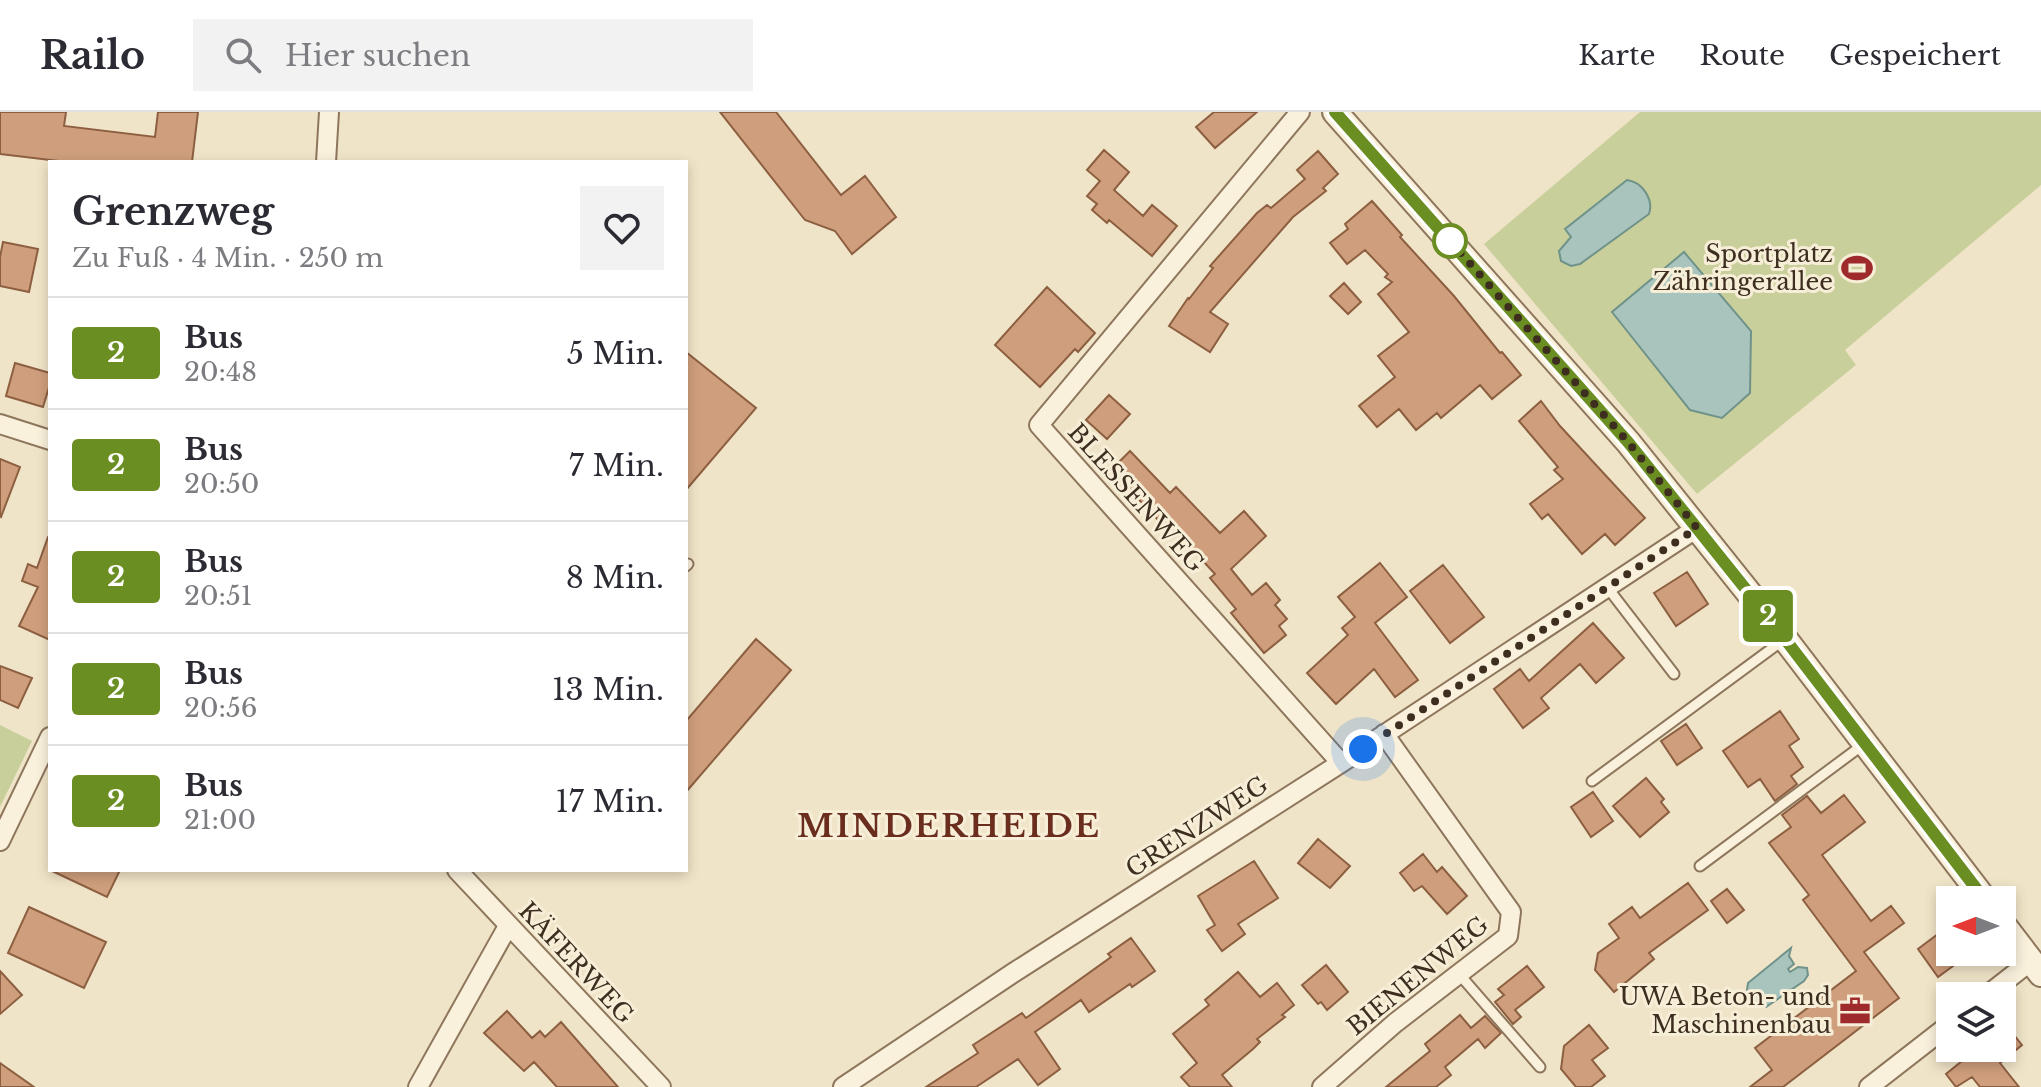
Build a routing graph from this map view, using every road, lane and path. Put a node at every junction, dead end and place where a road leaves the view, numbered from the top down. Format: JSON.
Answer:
{"nodes":[{"id":1,"x":329,"y":112,"type":"edge"},
{"id":2,"x":1300,"y":112,"type":"edge"},
{"id":3,"x":1335,"y":112,"type":"edge"},
{"id":4,"x":326,"y":160,"type":"edge"},
{"id":5,"x":0,"y":424,"type":"edge"},
{"id":6,"x":48,"y":439,"type":"edge"},
{"id":7,"x":1697,"y":528,"type":"junction"},
{"id":8,"x":1607,"y":587,"type":"junction"},
{"id":9,"x":1785,"y":639,"type":"junction"},
{"id":10,"x":1674,"y":674,"type":"dead end"},
{"id":11,"x":1384,"y":734,"type":"junction"},
{"id":12,"x":48,"y":741,"type":"edge"},
{"id":13,"x":1865,"y":743,"type":"junction"},
{"id":14,"x":1341,"y":763,"type":"junction"},
{"id":15,"x":1592,"y":781,"type":"dead end"},
{"id":16,"x":0,"y":841,"type":"edge"},
{"id":17,"x":1700,"y":866,"type":"dead end"},
{"id":18,"x":459,"y":872,"type":"edge"},
{"id":19,"x":1974,"y":886,"type":"edge"},
{"id":20,"x":508,"y":926,"type":"junction"},
{"id":21,"x":2016,"y":941,"type":"edge"},
{"id":22,"x":2036,"y":967,"type":"edge"},
{"id":23,"x":1459,"y":974,"type":"junction"},
{"id":24,"x":2010,"y":982,"type":"edge"},
{"id":25,"x":1936,"y":1035,"type":"edge"},
{"id":26,"x":1540,"y":1067,"type":"dead end"},
{"id":27,"x":418,"y":1087,"type":"edge"},
{"id":28,"x":661,"y":1087,"type":"edge"},
{"id":29,"x":843,"y":1087,"type":"edge"},
{"id":30,"x":1322,"y":1087,"type":"edge"},
{"id":31,"x":1869,"y":1087,"type":"edge"}],
"edges":[{"from":1,"to":4,"type":"street"},
{"from":2,"to":14,"type":"street","name":"BLESSENWEG"},
{"from":3,"to":7,"type":"street"},
{"from":5,"to":6,"type":"street"},
{"from":7,"to":8,"type":"street","name":"GRENZWEG"},
{"from":7,"to":9,"type":"street"},
{"from":8,"to":10,"type":"lane"},
{"from":8,"to":11,"type":"street","name":"GRENZWEG"},
{"from":9,"to":13,"type":"street"},
{"from":9,"to":15,"type":"lane"},
{"from":11,"to":14,"type":"street","name":"GRENZWEG"},
{"from":11,"to":23,"type":"street","name":"BIENENWEG"},
{"from":12,"to":16,"type":"street"},
{"from":13,"to":17,"type":"lane"},
{"from":13,"to":19,"type":"street"},
{"from":14,"to":29,"type":"street","name":"GRENZWEG"},
{"from":18,"to":20,"type":"street","name":"KÄFERWEG"},
{"from":20,"to":27,"type":"street"},
{"from":20,"to":28,"type":"street","name":"KÄFERWEG"},
{"from":21,"to":22,"type":"street"},
{"from":22,"to":24,"type":"street"},
{"from":23,"to":26,"type":"lane"},
{"from":23,"to":30,"type":"street","name":"BIENENWEG"},
{"from":25,"to":31,"type":"street"}]}
